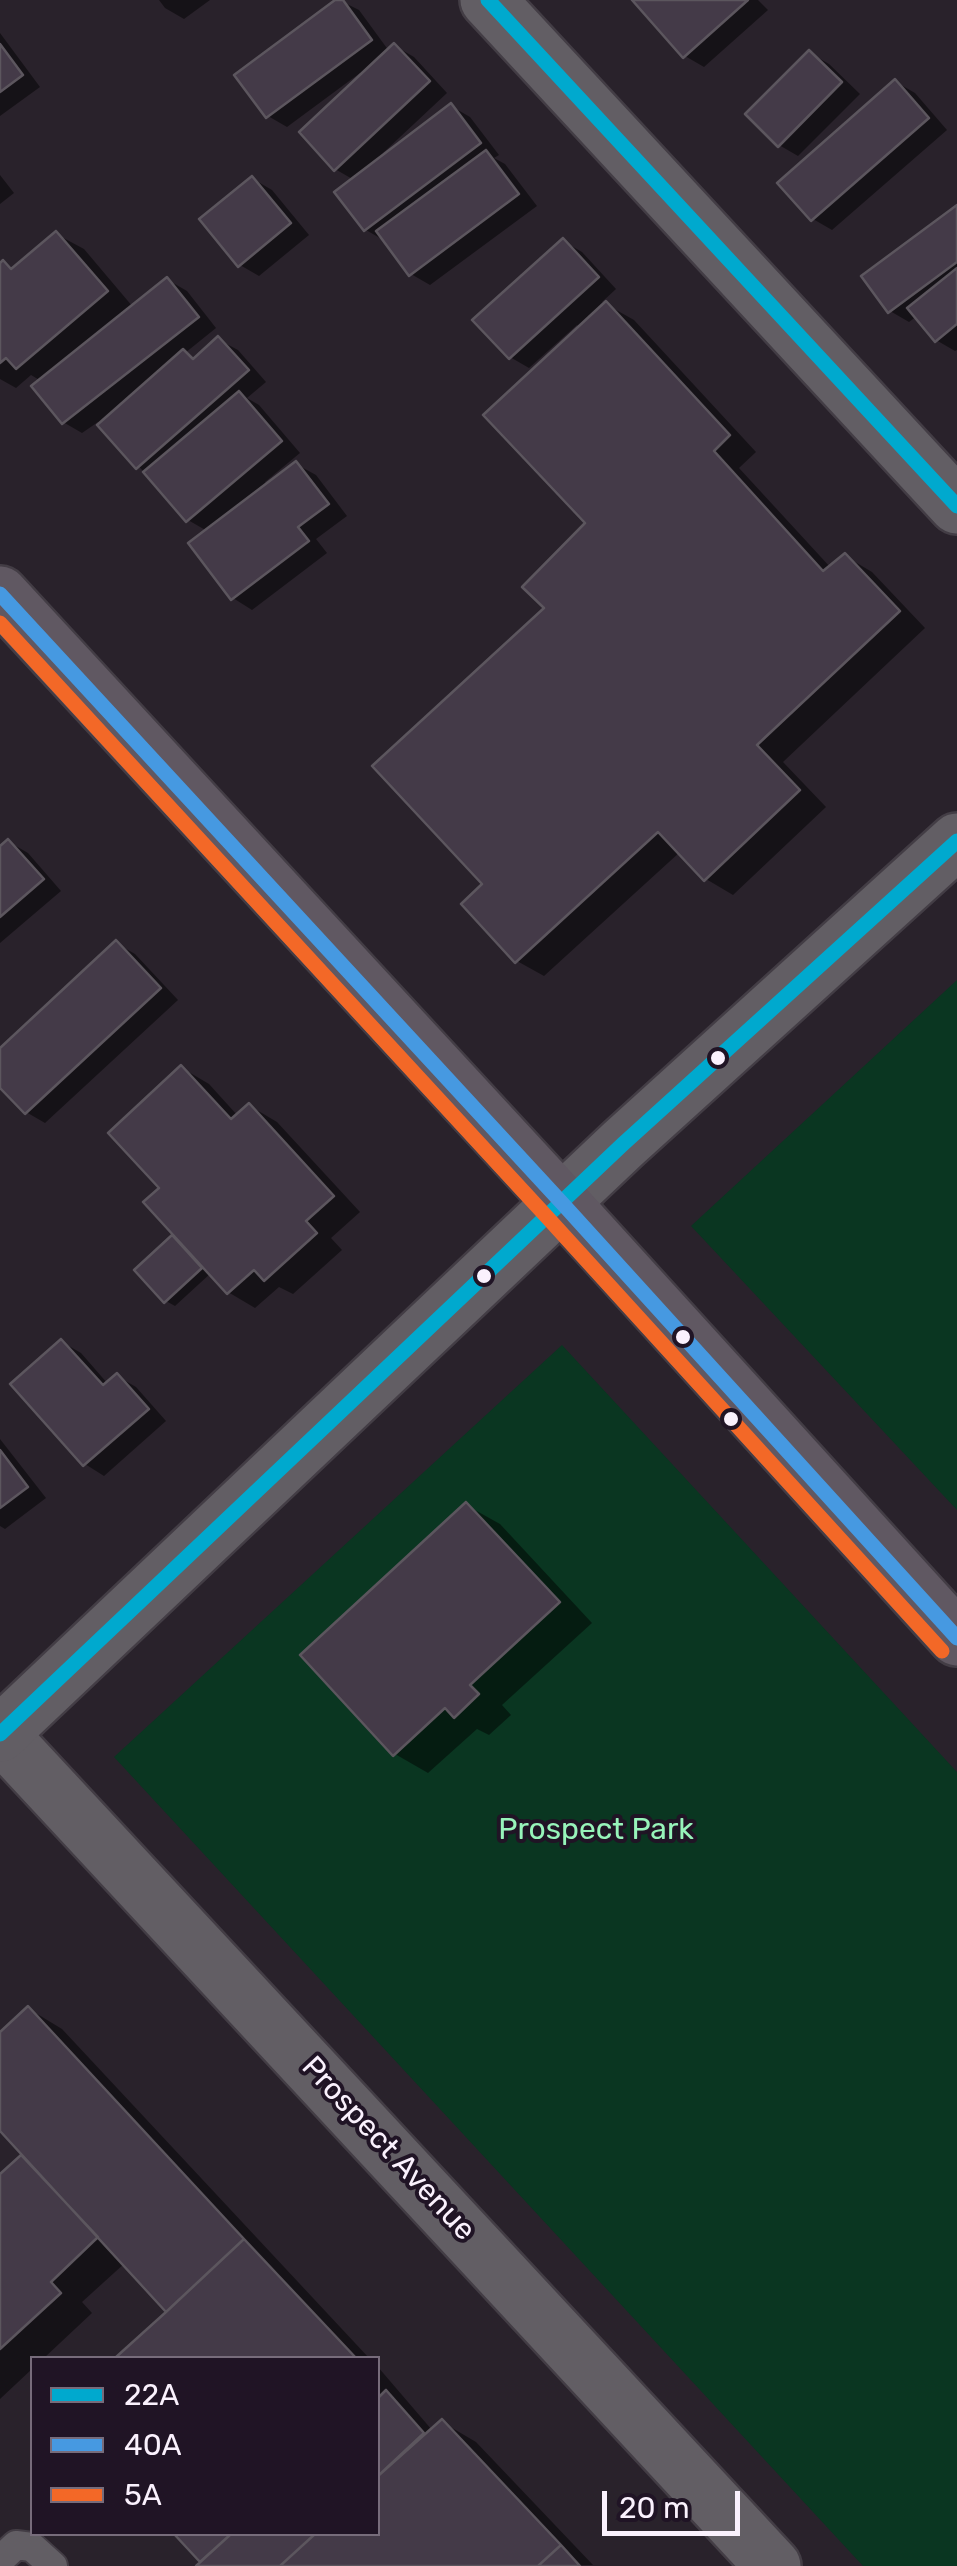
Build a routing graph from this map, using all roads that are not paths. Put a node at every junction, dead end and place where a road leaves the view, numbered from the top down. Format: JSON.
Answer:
{"nodes":[{"id":1,"x":488,"y":0,"type":"edge"},
{"id":2,"x":951,"y":488,"type":"edge"},
{"id":3,"x":0,"y":594,"type":"edge"},
{"id":4,"x":957,"y":840,"type":"edge"},
{"id":5,"x":562,"y":1203,"type":"junction"},
{"id":6,"x":957,"y":1638,"type":"edge"},
{"id":7,"x":0,"y":1734,"type":"edge"},
{"id":8,"x":0,"y":2560,"type":"edge"},
{"id":9,"x":52,"y":2566,"type":"edge"},
{"id":10,"x":773,"y":2566,"type":"edge"}],
"edges":[{"from":1,"to":2,"type":"street"},
{"from":3,"to":5,"type":"main road"},
{"from":4,"to":5,"type":"street"},
{"from":5,"to":6,"type":"main road"},
{"from":5,"to":7,"type":"street"},
{"from":7,"to":10,"type":"street","name":"Prospect Avenue"},
{"from":8,"to":9,"type":"lane"}]}
